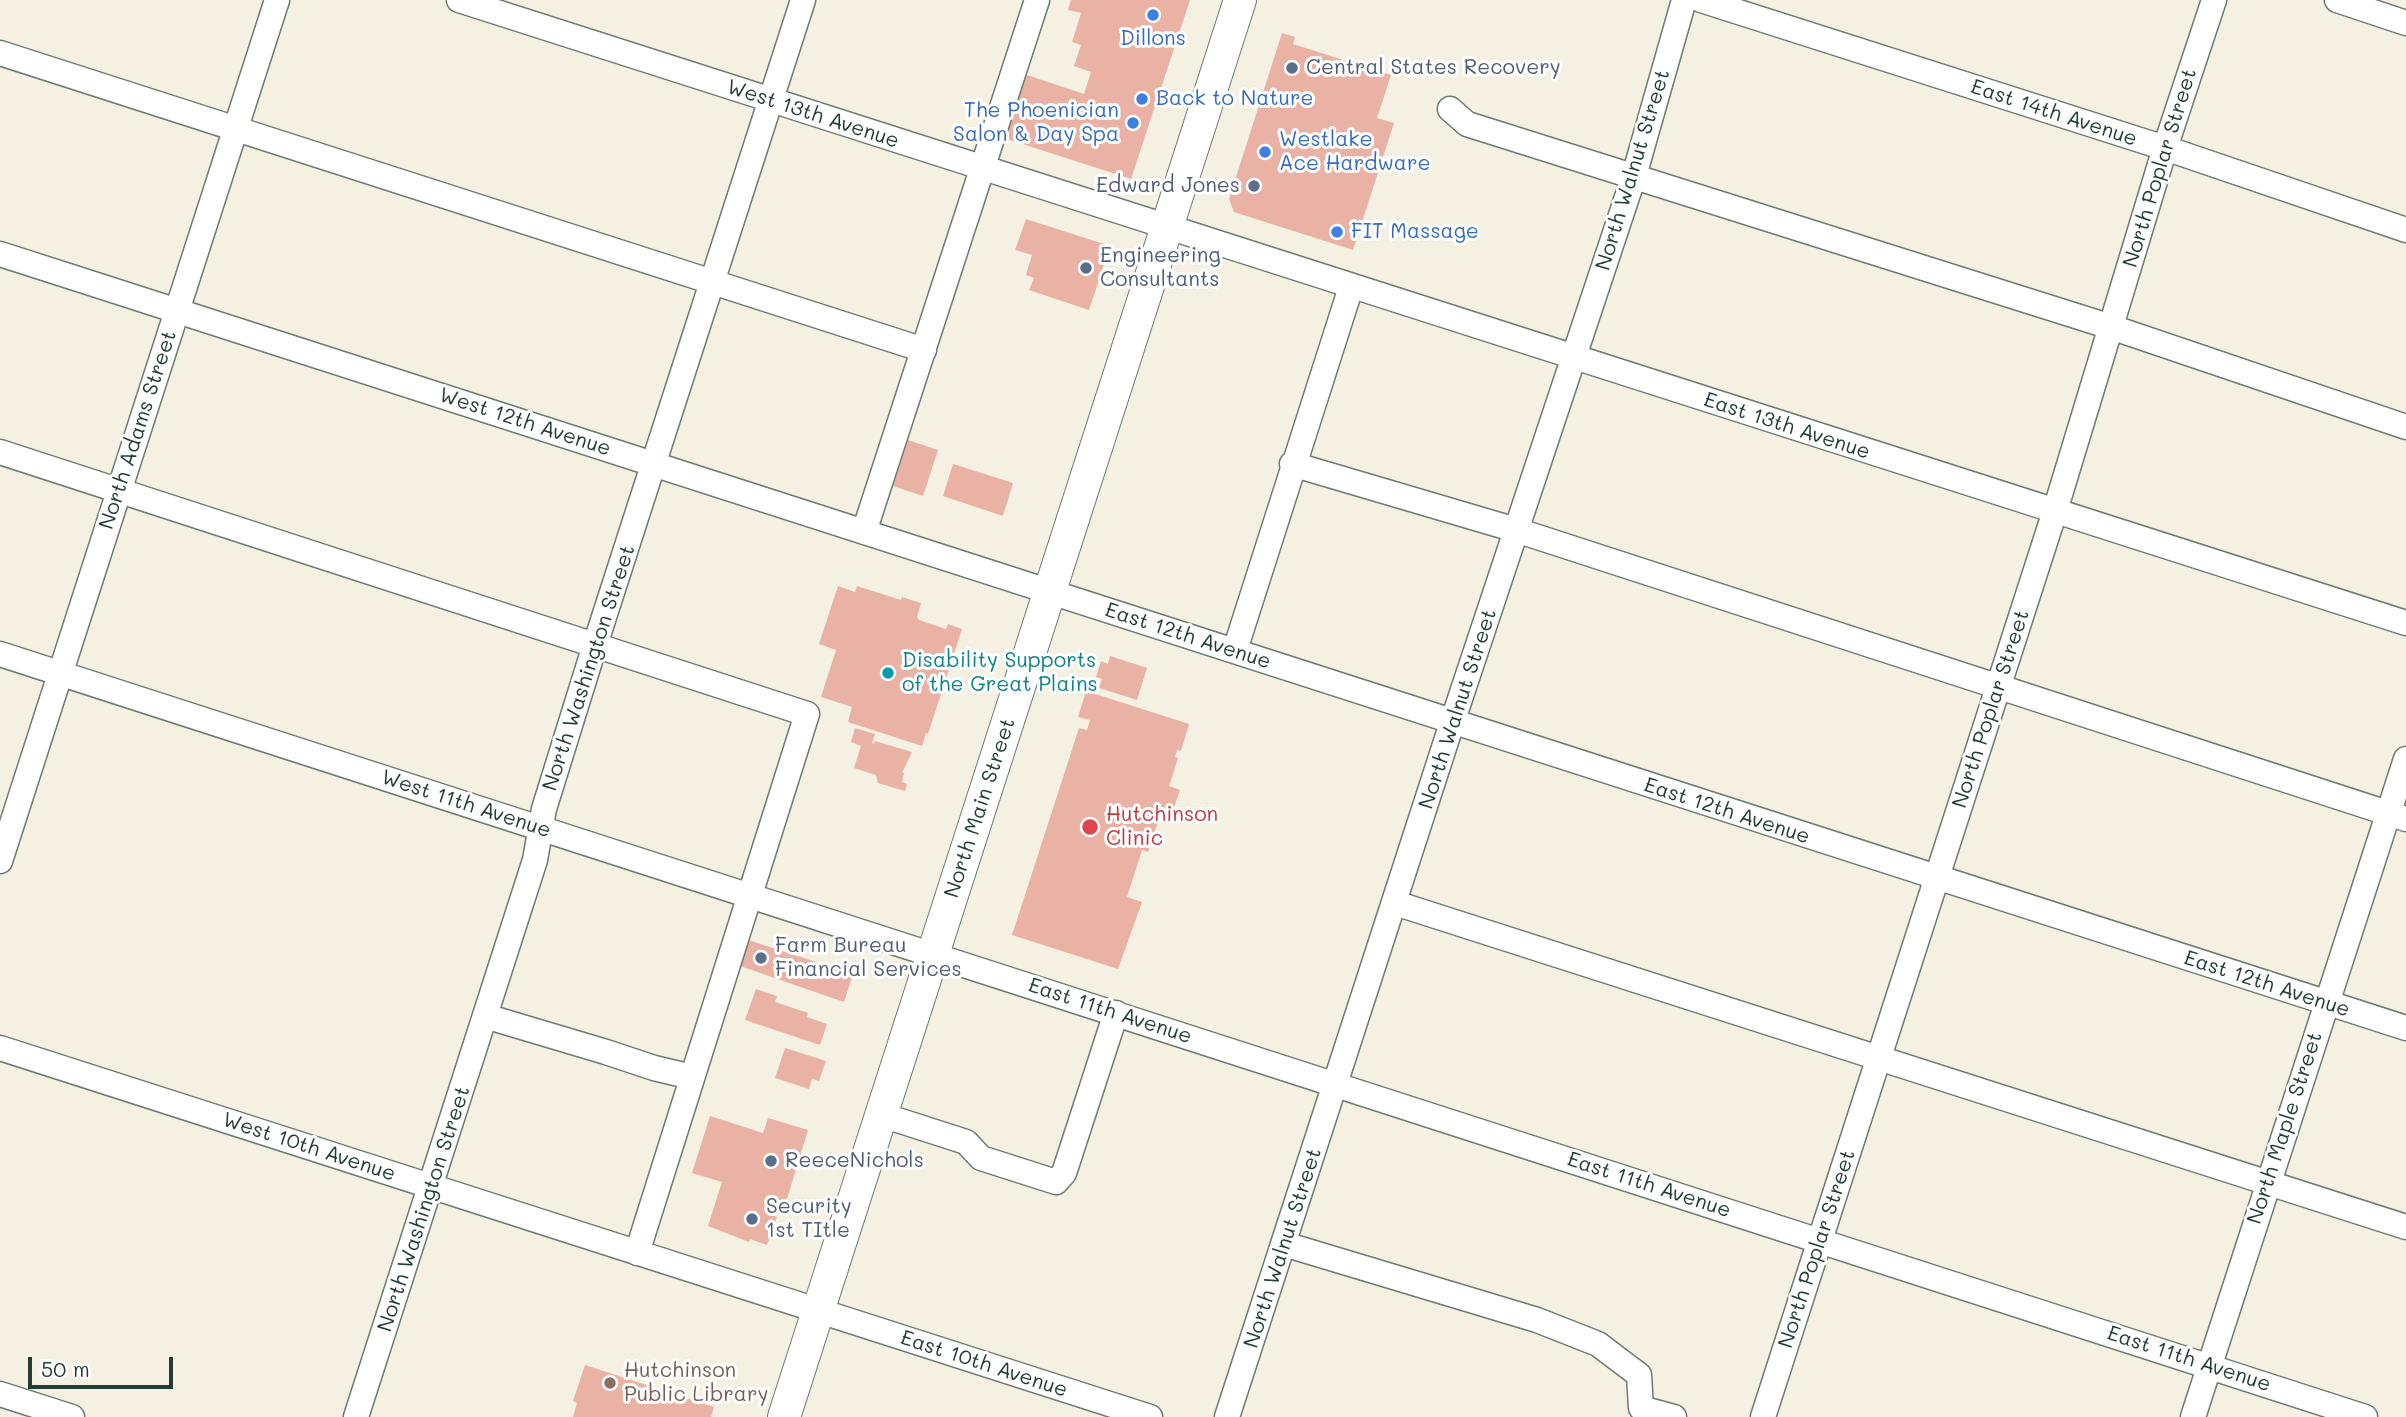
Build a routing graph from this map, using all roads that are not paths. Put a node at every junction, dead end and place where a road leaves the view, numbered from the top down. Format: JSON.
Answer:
{"nodes":[{"id":1,"x":277,"y":0,"type":"edge"},
{"id":2,"x":459,"y":0,"type":"edge"},
{"id":3,"x":803,"y":0,"type":"edge"},
{"id":4,"x":1037,"y":0,"type":"edge"},
{"id":5,"x":1240,"y":0,"type":"edge"},
{"id":6,"x":1684,"y":0,"type":"edge"},
{"id":7,"x":1701,"y":0,"type":"edge"},
{"id":8,"x":2214,"y":0,"type":"edge"},
{"id":9,"x":2336,"y":0,"type":"edge"},
{"id":10,"x":2406,"y":23,"type":"edge"},
{"id":11,"x":0,"y":53,"type":"edge"},
{"id":12,"x":771,"y":100,"type":"junction"},
{"id":13,"x":1451,"y":109,"type":"dead end"},
{"id":14,"x":235,"y":129,"type":"junction"},
{"id":15,"x":2165,"y":148,"type":"junction"},
{"id":16,"x":983,"y":170,"type":"junction"},
{"id":17,"x":1634,"y":176,"type":"junction"},
{"id":18,"x":1168,"y":228,"type":"junction"},
{"id":19,"x":2406,"y":230,"type":"edge"},
{"id":20,"x":0,"y":254,"type":"edge"},
{"id":21,"x":712,"y":283,"type":"junction"},
{"id":22,"x":1351,"y":287,"type":"junction"},
{"id":23,"x":177,"y":310,"type":"junction"},
{"id":24,"x":2111,"y":327,"type":"junction"},
{"id":25,"x":925,"y":351,"type":"junction"},
{"id":26,"x":1574,"y":358,"type":"junction"},
{"id":27,"x":2406,"y":427,"type":"edge"},
{"id":28,"x":0,"y":452,"type":"edge"},
{"id":29,"x":654,"y":464,"type":"junction"},
{"id":30,"x":1292,"y":464,"type":"junction"},
{"id":31,"x":119,"y":490,"type":"junction"},
{"id":32,"x":2055,"y":511,"type":"junction"},
{"id":33,"x":1516,"y":530,"type":"junction"},
{"id":34,"x":864,"y":532,"type":"junction"},
{"id":35,"x":1050,"y":591,"type":"junction"},
{"id":36,"x":2406,"y":623,"type":"edge"},
{"id":37,"x":595,"y":645,"type":"junction"},
{"id":38,"x":1235,"y":650,"type":"junction"},
{"id":39,"x":0,"y":654,"type":"edge"},
{"id":40,"x":61,"y":674,"type":"junction"},
{"id":41,"x":1998,"y":687,"type":"junction"},
{"id":42,"x":1452,"y":723,"type":"junction"},
{"id":43,"x":2406,"y":759,"type":"edge"},
{"id":44,"x":2397,"y":816,"type":"edge"},
{"id":45,"x":542,"y":829,"type":"junction"},
{"id":46,"x":0,"y":860,"type":"edge"},
{"id":47,"x":1937,"y":878,"type":"junction"},
{"id":48,"x":748,"y":896,"type":"junction"},
{"id":49,"x":1395,"y":903,"type":"junction"},
{"id":50,"x":933,"y":954,"type":"junction"},
{"id":51,"x":2326,"y":1003,"type":"junction"},
{"id":52,"x":1116,"y":1013,"type":"junction"},
{"id":53,"x":485,"y":1016,"type":"junction"},
{"id":54,"x":2406,"y":1028,"type":"edge"},
{"id":55,"x":0,"y":1048,"type":"edge"},
{"id":56,"x":1880,"y":1059,"type":"junction"},
{"id":57,"x":692,"y":1077,"type":"junction"},
{"id":58,"x":1336,"y":1085,"type":"junction"},
{"id":59,"x":881,"y":1115,"type":"junction"},
{"id":60,"x":2267,"y":1182,"type":"junction"},
{"id":61,"x":432,"y":1186,"type":"junction"},
{"id":62,"x":2406,"y":1227,"type":"edge"},
{"id":63,"x":1820,"y":1239,"type":"junction"},
{"id":64,"x":1284,"y":1244,"type":"junction"},
{"id":65,"x":637,"y":1253,"type":"junction"},
{"id":66,"x":818,"y":1311,"type":"junction"},
{"id":67,"x":2209,"y":1366,"type":"junction"},
{"id":68,"x":0,"y":1394,"type":"edge"},
{"id":69,"x":72,"y":1417,"type":"edge"},
{"id":70,"x":356,"y":1417,"type":"edge"},
{"id":71,"x":784,"y":1417,"type":"edge"},
{"id":72,"x":1150,"y":1417,"type":"edge"},
{"id":73,"x":1227,"y":1417,"type":"edge"},
{"id":74,"x":1674,"y":1417,"type":"edge"},
{"id":75,"x":1763,"y":1417,"type":"edge"},
{"id":76,"x":2193,"y":1417,"type":"edge"},
{"id":77,"x":2365,"y":1417,"type":"edge"}],
"edges":[{"from":1,"to":14,"type":"street","name":"North Adams Street"},
{"from":2,"to":12,"type":"street","name":"West 13th Avenue"},
{"from":3,"to":12,"type":"street","name":"North Washington Street"},
{"from":4,"to":16,"type":"street"},
{"from":5,"to":18,"type":"main road","name":"North Main Street"},
{"from":6,"to":17,"type":"street","name":"North Walnut Street"},
{"from":7,"to":15,"type":"street","name":"East 14th Avenue"},
{"from":8,"to":15,"type":"street","name":"North Poplar Street"},
{"from":9,"to":10,"type":"street"},
{"from":11,"to":14,"type":"street"},
{"from":12,"to":16,"type":"street","name":"West 13th Avenue"},
{"from":12,"to":21,"type":"street","name":"North Washington Street"},
{"from":13,"to":17,"type":"street"},
{"from":14,"to":21,"type":"street"},
{"from":14,"to":23,"type":"street","name":"North Adams Street"},
{"from":15,"to":19,"type":"street","name":"East 14th Avenue"},
{"from":15,"to":24,"type":"street","name":"North Poplar Street"},
{"from":16,"to":18,"type":"street","name":"West 13th Avenue"},
{"from":16,"to":25,"type":"street"},
{"from":17,"to":24,"type":"street"},
{"from":17,"to":26,"type":"street","name":"North Walnut Street"},
{"from":18,"to":22,"type":"street","name":"East 13th Avenue"},
{"from":18,"to":35,"type":"main road","name":"North Main Street"},
{"from":20,"to":23,"type":"street","name":"West 12th Avenue"},
{"from":21,"to":25,"type":"street"},
{"from":21,"to":29,"type":"street","name":"North Washington Street"},
{"from":22,"to":26,"type":"street","name":"East 13th Avenue"},
{"from":22,"to":30,"type":"street"},
{"from":23,"to":29,"type":"street","name":"West 12th Avenue"},
{"from":23,"to":31,"type":"street","name":"North Adams Street"},
{"from":24,"to":27,"type":"street"},
{"from":24,"to":32,"type":"street","name":"North Poplar Street"},
{"from":25,"to":34,"type":"street"},
{"from":26,"to":32,"type":"street","name":"East 13th Avenue"},
{"from":26,"to":33,"type":"street","name":"North Walnut Street"},
{"from":28,"to":31,"type":"street"},
{"from":29,"to":34,"type":"street","name":"West 12th Avenue"},
{"from":29,"to":37,"type":"street","name":"North Washington Street"},
{"from":30,"to":33,"type":"street"},
{"from":30,"to":38,"type":"street"},
{"from":31,"to":37,"type":"street"},
{"from":31,"to":40,"type":"street","name":"North Adams Street"},
{"from":32,"to":36,"type":"street","name":"East 13th Avenue"},
{"from":32,"to":41,"type":"street","name":"North Poplar Street"},
{"from":33,"to":41,"type":"street"},
{"from":33,"to":42,"type":"street","name":"North Walnut Street"},
{"from":34,"to":35,"type":"street","name":"West 12th Avenue"},
{"from":35,"to":38,"type":"street","name":"East 12th Avenue"},
{"from":35,"to":50,"type":"main road","name":"North Main Street"},
{"from":37,"to":45,"type":"street","name":"North Washington Street"},
{"from":37,"to":48,"type":"street"},
{"from":38,"to":42,"type":"street","name":"East 12th Avenue"},
{"from":39,"to":40,"type":"street","name":"West 11th Avenue"},
{"from":40,"to":45,"type":"street","name":"West 11th Avenue"},
{"from":40,"to":46,"type":"street","name":"North Adams Street"},
{"from":41,"to":44,"type":"street"},
{"from":41,"to":47,"type":"street","name":"North Poplar Street"},
{"from":42,"to":47,"type":"street","name":"East 12th Avenue"},
{"from":42,"to":49,"type":"street","name":"North Walnut Street"},
{"from":43,"to":44,"type":"street","name":"North Maple Street"},
{"from":44,"to":51,"type":"street","name":"North Maple Street"},
{"from":45,"to":48,"type":"street","name":"West 11th Avenue"},
{"from":45,"to":53,"type":"street","name":"North Washington Street"},
{"from":47,"to":51,"type":"street","name":"East 12th Avenue"},
{"from":47,"to":56,"type":"street","name":"North Poplar Street"},
{"from":48,"to":50,"type":"street","name":"West 11th Avenue"},
{"from":48,"to":57,"type":"street"},
{"from":49,"to":56,"type":"street"},
{"from":49,"to":58,"type":"street","name":"North Walnut Street"},
{"from":50,"to":52,"type":"street","name":"East 11th Avenue"},
{"from":50,"to":59,"type":"main road","name":"North Main Street"},
{"from":51,"to":54,"type":"street","name":"East 12th Avenue"},
{"from":51,"to":60,"type":"street","name":"North Maple Street"},
{"from":52,"to":58,"type":"street","name":"East 11th Avenue"},
{"from":52,"to":59,"type":"street"},
{"from":53,"to":57,"type":"street"},
{"from":53,"to":61,"type":"street","name":"North Washington Street"},
{"from":55,"to":61,"type":"street","name":"West 10th Avenue"},
{"from":56,"to":60,"type":"street"},
{"from":56,"to":63,"type":"street","name":"North Poplar Street"},
{"from":57,"to":65,"type":"street"},
{"from":58,"to":63,"type":"street","name":"East 11th Avenue"},
{"from":58,"to":64,"type":"street","name":"North Walnut Street"},
{"from":59,"to":66,"type":"main road","name":"North Main Street"},
{"from":60,"to":62,"type":"street"},
{"from":60,"to":67,"type":"street","name":"North Maple Street"},
{"from":61,"to":65,"type":"street","name":"West 10th Avenue"},
{"from":61,"to":70,"type":"street","name":"North Washington Street"},
{"from":63,"to":67,"type":"street","name":"East 11th Avenue"},
{"from":63,"to":75,"type":"street","name":"North Poplar Street"},
{"from":64,"to":73,"type":"street","name":"North Walnut Street"},
{"from":64,"to":74,"type":"street"},
{"from":65,"to":66,"type":"street","name":"West 10th Avenue"},
{"from":66,"to":71,"type":"main road","name":"North Main Street"},
{"from":66,"to":72,"type":"street","name":"East 10th Avenue"},
{"from":67,"to":76,"type":"street","name":"North Maple Street"},
{"from":67,"to":77,"type":"street","name":"East 11th Avenue"},
{"from":68,"to":69,"type":"street"}]}
